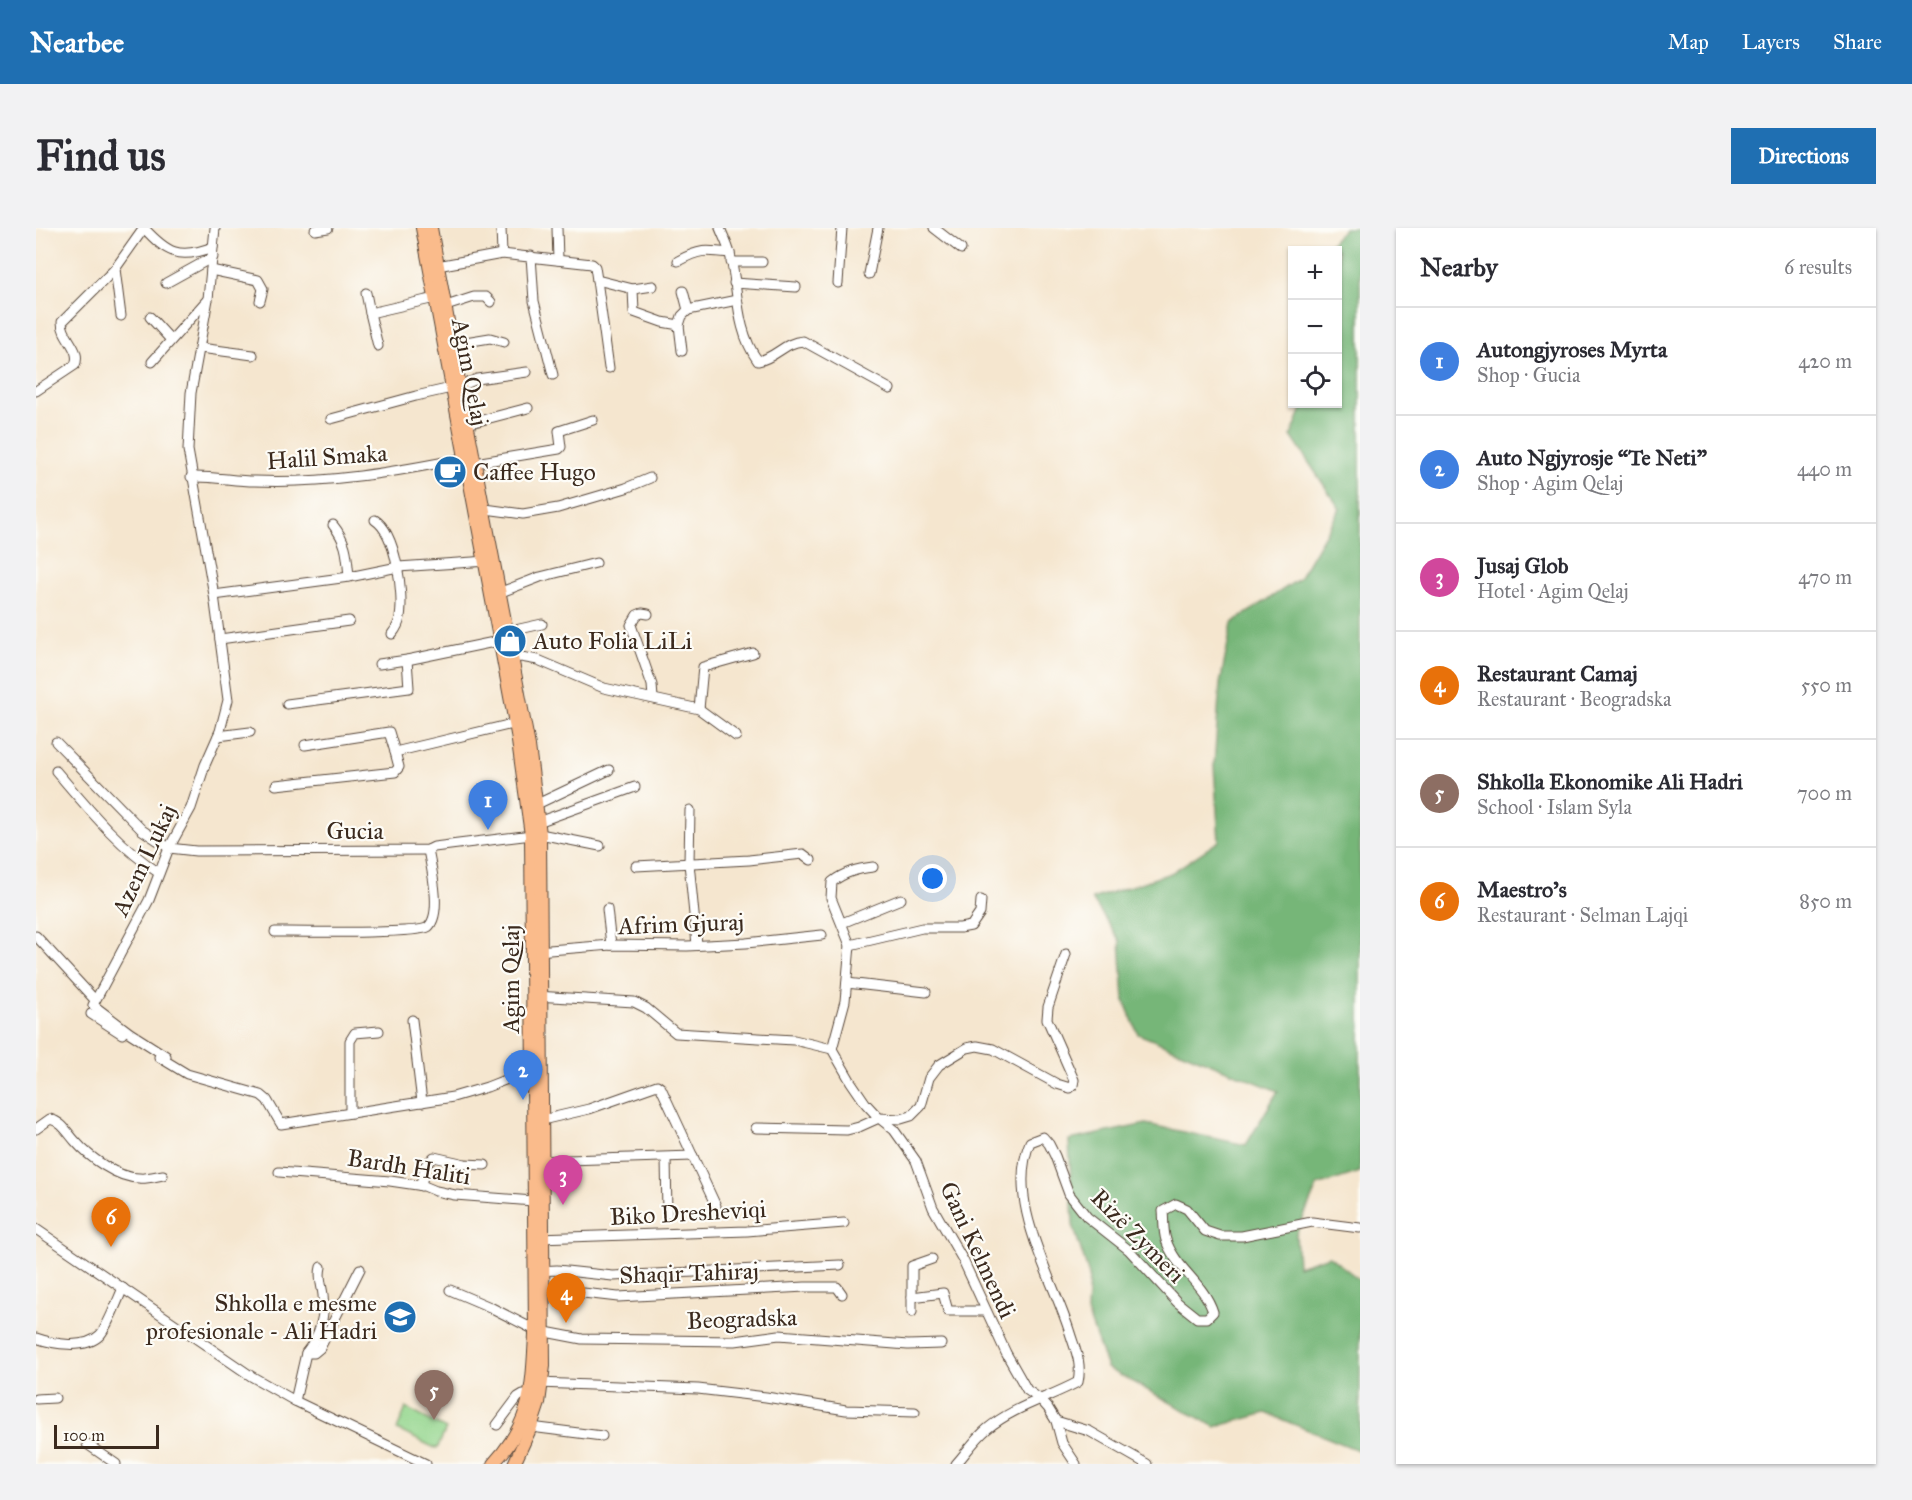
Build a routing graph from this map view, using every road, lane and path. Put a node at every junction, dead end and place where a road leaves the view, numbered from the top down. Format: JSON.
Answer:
{"nodes":[{"id":1,"x":144,"y":228,"type":"edge"},
{"id":2,"x":215,"y":228,"type":"edge"},
{"id":3,"x":328,"y":228,"type":"edge"},
{"id":4,"x":422,"y":228,"type":"edge"},
{"id":5,"x":432,"y":228,"type":"edge"},
{"id":6,"x":501,"y":228,"type":"edge"},
{"id":7,"x":556,"y":228,"type":"edge"},
{"id":8,"x":720,"y":228,"type":"edge"},
{"id":9,"x":842,"y":228,"type":"edge"},
{"id":10,"x":878,"y":228,"type":"edge"},
{"id":11,"x":934,"y":228,"type":"edge"},
{"id":12,"x":315,"y":230,"type":"dead end"},
{"id":13,"x":962,"y":249,"type":"dead end"},
{"id":14,"x":213,"y":252,"type":"junction"},
{"id":15,"x":502,"y":254,"type":"junction"},
{"id":16,"x":531,"y":256,"type":"junction"},
{"id":17,"x":731,"y":257,"type":"junction"},
{"id":18,"x":558,"y":260,"type":"junction"},
{"id":19,"x":678,"y":261,"type":"dead end"},
{"id":20,"x":762,"y":262,"type":"dead end"},
{"id":21,"x":434,"y":267,"type":"junction"},
{"id":22,"x":115,"y":269,"type":"junction"},
{"id":23,"x":212,"y":270,"type":"junction"},
{"id":24,"x":869,"y":274,"type":"dead end"},
{"id":25,"x":597,"y":280,"type":"junction"},
{"id":26,"x":165,"y":283,"type":"dead end"},
{"id":27,"x":734,"y":283,"type":"junction"},
{"id":28,"x":838,"y":283,"type":"dead end"},
{"id":29,"x":653,"y":286,"type":"dead end"},
{"id":30,"x":796,"y":287,"type":"dead end"},
{"id":31,"x":633,"y":289,"type":"junction"},
{"id":32,"x":683,"y":291,"type":"dead end"},
{"id":33,"x":366,"y":293,"type":"dead end"},
{"id":34,"x":435,"y":298,"type":"junction"},
{"id":35,"x":207,"y":299,"type":"junction"},
{"id":36,"x":737,"y":300,"type":"junction"},
{"id":37,"x":260,"y":301,"type":"dead end"},
{"id":38,"x":491,"y":302,"type":"dead end"},
{"id":39,"x":446,"y":306,"type":"junction"},
{"id":40,"x":688,"y":310,"type":"junction"},
{"id":41,"x":370,"y":313,"type":"junction"},
{"id":42,"x":122,"y":316,"type":"dead end"},
{"id":43,"x":150,"y":317,"type":"dead end"},
{"id":44,"x":679,"y":325,"type":"junction"},
{"id":45,"x":171,"y":340,"type":"junction"},
{"id":46,"x":504,"y":342,"type":"dead end"},
{"id":47,"x":453,"y":344,"type":"junction"},
{"id":48,"x":378,"y":346,"type":"dead end"},
{"id":49,"x":200,"y":348,"type":"junction"},
{"id":50,"x":682,"y":351,"type":"dead end"},
{"id":51,"x":253,"y":355,"type":"dead end"},
{"id":52,"x":152,"y":362,"type":"dead end"},
{"id":53,"x":609,"y":368,"type":"dead end"},
{"id":54,"x":527,"y":372,"type":"dead end"},
{"id":55,"x":553,"y":375,"type":"dead end"},
{"id":56,"x":456,"y":387,"type":"junction"},
{"id":57,"x":890,"y":388,"type":"dead end"},
{"id":58,"x":36,"y":391,"type":"edge"},
{"id":59,"x":528,"y":408,"type":"dead end"},
{"id":60,"x":331,"y":419,"type":"dead end"},
{"id":61,"x":593,"y":420,"type":"dead end"},
{"id":62,"x":467,"y":424,"type":"junction"},
{"id":63,"x":469,"y":462,"type":"junction"},
{"id":64,"x":192,"y":477,"type":"junction"},
{"id":65,"x":650,"y":478,"type":"dead end"},
{"id":66,"x":478,"y":508,"type":"junction"},
{"id":67,"x":375,"y":519,"type":"dead end"},
{"id":68,"x":333,"y":525,"type":"dead end"},
{"id":69,"x":489,"y":561,"type":"junction"},
{"id":70,"x":596,"y":563,"type":"dead end"},
{"id":71,"x":398,"y":567,"type":"junction"},
{"id":72,"x":349,"y":577,"type":"junction"},
{"id":73,"x":495,"y":594,"type":"junction"},
{"id":74,"x":214,"y":595,"type":"junction"},
{"id":75,"x":648,"y":614,"type":"dead end"},
{"id":76,"x":349,"y":621,"type":"dead end"},
{"id":77,"x":542,"y":624,"type":"dead end"},
{"id":78,"x":392,"y":634,"type":"dead end"},
{"id":79,"x":503,"y":637,"type":"junction"},
{"id":80,"x":220,"y":639,"type":"junction"},
{"id":81,"x":753,"y":653,"type":"dead end"},
{"id":82,"x":507,"y":658,"type":"junction"},
{"id":83,"x":407,"y":660,"type":"junction"},
{"id":84,"x":379,"y":664,"type":"dead end"},
{"id":85,"x":653,"y":698,"type":"junction"},
{"id":86,"x":287,"y":704,"type":"dead end"},
{"id":87,"x":699,"y":709,"type":"junction"},
{"id":88,"x":519,"y":723,"type":"junction"},
{"id":89,"x":250,"y":732,"type":"dead end"},
{"id":90,"x":218,"y":736,"type":"junction"},
{"id":91,"x":736,"y":736,"type":"dead end"},
{"id":92,"x":56,"y":742,"type":"dead end"},
{"id":93,"x":305,"y":745,"type":"dead end"},
{"id":94,"x":395,"y":752,"type":"junction"},
{"id":95,"x":609,"y":770,"type":"dead end"},
{"id":96,"x":56,"y":771,"type":"dead end"},
{"id":97,"x":276,"y":785,"type":"dead end"},
{"id":98,"x":635,"y":788,"type":"dead end"},
{"id":99,"x":532,"y":807,"type":"junction"},
{"id":100,"x":690,"y":810,"type":"dead end"},
{"id":101,"x":536,"y":830,"type":"junction"},
{"id":102,"x":600,"y":846,"type":"dead end"},
{"id":103,"x":169,"y":848,"type":"junction"},
{"id":104,"x":428,"y":850,"type":"junction"},
{"id":105,"x":810,"y":861,"type":"dead end"},
{"id":106,"x":689,"y":863,"type":"junction"},
{"id":107,"x":636,"y":866,"type":"dead end"},
{"id":108,"x":873,"y":867,"type":"dead end"},
{"id":109,"x":159,"y":873,"type":"junction"},
{"id":110,"x":901,"y":899,"type":"dead end"},
{"id":111,"x":981,"y":900,"type":"dead end"},
{"id":112,"x":607,"y":909,"type":"dead end"},
{"id":113,"x":842,"y":923,"type":"junction"},
{"id":114,"x":275,"y":932,"type":"dead end"},
{"id":115,"x":822,"y":935,"type":"dead end"},
{"id":116,"x":36,"y":936,"type":"edge"},
{"id":117,"x":611,"y":945,"type":"junction"},
{"id":118,"x":697,"y":945,"type":"junction"},
{"id":119,"x":850,"y":945,"type":"junction"},
{"id":120,"x":536,"y":951,"type":"junction"},
{"id":121,"x":1066,"y":954,"type":"dead end"},
{"id":122,"x":847,"y":983,"type":"junction"},
{"id":123,"x":926,"y":992,"type":"dead end"},
{"id":124,"x":536,"y":996,"type":"junction"},
{"id":125,"x":95,"y":1000,"type":"junction"},
{"id":126,"x":91,"y":1014,"type":"dead end"},
{"id":127,"x":412,"y":1020,"type":"dead end"},
{"id":128,"x":380,"y":1031,"type":"dead end"},
{"id":129,"x":832,"y":1049,"type":"junction"},
{"id":130,"x":166,"y":1056,"type":"dead end"},
{"id":131,"x":537,"y":1068,"type":"junction"},
{"id":132,"x":422,"y":1102,"type":"junction"},
{"id":133,"x":350,"y":1113,"type":"junction"},
{"id":134,"x":879,"y":1118,"type":"junction"},
{"id":135,"x":542,"y":1120,"type":"junction"},
{"id":136,"x":756,"y":1128,"type":"dead end"},
{"id":137,"x":36,"y":1129,"type":"edge"},
{"id":138,"x":693,"y":1156,"type":"junction"},
{"id":139,"x":666,"y":1158,"type":"junction"},
{"id":140,"x":538,"y":1160,"type":"junction"},
{"id":141,"x":484,"y":1165,"type":"dead end"},
{"id":142,"x":279,"y":1173,"type":"dead end"},
{"id":143,"x":163,"y":1175,"type":"dead end"},
{"id":144,"x":421,"y":1186,"type":"junction"},
{"id":145,"x":533,"y":1202,"type":"junction"},
{"id":146,"x":716,"y":1206,"type":"dead end"},
{"id":147,"x":667,"y":1214,"type":"dead end"},
{"id":148,"x":844,"y":1223,"type":"dead end"},
{"id":149,"x":1360,"y":1228,"type":"edge"},
{"id":150,"x":36,"y":1229,"type":"edge"},
{"id":151,"x":538,"y":1238,"type":"junction"},
{"id":152,"x":932,"y":1258,"type":"dead end"},
{"id":153,"x":840,"y":1265,"type":"dead end"},
{"id":154,"x":321,"y":1267,"type":"dead end"},
{"id":155,"x":360,"y":1269,"type":"dead end"},
{"id":156,"x":539,"y":1271,"type":"junction"},
{"id":157,"x":123,"y":1288,"type":"junction"},
{"id":158,"x":539,"y":1288,"type":"junction"},
{"id":159,"x":450,"y":1290,"type":"dead end"},
{"id":160,"x":842,"y":1294,"type":"dead end"},
{"id":161,"x":912,"y":1297,"type":"junction"},
{"id":162,"x":986,"y":1311,"type":"junction"},
{"id":163,"x":912,"y":1312,"type":"dead end"},
{"id":164,"x":540,"y":1332,"type":"junction"},
{"id":165,"x":36,"y":1338,"type":"edge"},
{"id":166,"x":941,"y":1344,"type":"dead end"},
{"id":167,"x":306,"y":1353,"type":"junction"},
{"id":168,"x":535,"y":1387,"type":"junction"},
{"id":169,"x":55,"y":1398,"type":"dead end"},
{"id":170,"x":36,"y":1399,"type":"edge"},
{"id":171,"x":1040,"y":1399,"type":"junction"},
{"id":172,"x":296,"y":1401,"type":"junction"},
{"id":173,"x":915,"y":1412,"type":"dead end"},
{"id":174,"x":1056,"y":1421,"type":"junction"},
{"id":175,"x":497,"y":1425,"type":"dead end"},
{"id":176,"x":531,"y":1427,"type":"junction"},
{"id":177,"x":602,"y":1436,"type":"dead end"},
{"id":178,"x":87,"y":1444,"type":"dead end"},
{"id":179,"x":116,"y":1464,"type":"edge"},
{"id":180,"x":426,"y":1464,"type":"edge"},
{"id":181,"x":483,"y":1464,"type":"edge"},
{"id":182,"x":494,"y":1464,"type":"edge"},
{"id":183,"x":513,"y":1464,"type":"edge"},
{"id":184,"x":956,"y":1464,"type":"edge"},
{"id":185,"x":1076,"y":1464,"type":"edge"},
{"id":186,"x":1147,"y":1464,"type":"edge"}],
"edges":[{"from":1,"to":14,"type":"street"},
{"from":1,"to":22,"type":"street"},
{"from":2,"to":14,"type":"street","name":"Azem Lukaj"},
{"from":3,"to":12,"type":"street"},
{"from":4,"to":21,"type":"main road","name":"Agim Qelaj"},
{"from":5,"to":21,"type":"main road","name":"Agim Qelaj"},
{"from":6,"to":15,"type":"street"},
{"from":7,"to":18,"type":"street"},
{"from":8,"to":17,"type":"street"},
{"from":9,"to":28,"type":"street"},
{"from":10,"to":24,"type":"street"},
{"from":11,"to":13,"type":"street"},
{"from":14,"to":23,"type":"street","name":"Azem Lukaj"},
{"from":14,"to":26,"type":"street"},
{"from":15,"to":16,"type":"street"},
{"from":15,"to":21,"type":"street"},
{"from":16,"to":18,"type":"street"},
{"from":16,"to":55,"type":"street"},
{"from":17,"to":19,"type":"street"},
{"from":17,"to":20,"type":"street"},
{"from":17,"to":27,"type":"street"},
{"from":18,"to":25,"type":"street"},
{"from":21,"to":34,"type":"main road","name":"Agim Qelaj"},
{"from":21,"to":39,"type":"main road","name":"Agim Qelaj"},
{"from":22,"to":42,"type":"street"},
{"from":22,"to":58,"type":"street"},
{"from":23,"to":35,"type":"street","name":"Azem Lukaj"},
{"from":23,"to":37,"type":"street"},
{"from":25,"to":31,"type":"street"},
{"from":25,"to":53,"type":"street"},
{"from":27,"to":30,"type":"street"},
{"from":27,"to":36,"type":"street"},
{"from":29,"to":31,"type":"street"},
{"from":31,"to":44,"type":"street"},
{"from":32,"to":40,"type":"street"},
{"from":33,"to":41,"type":"street"},
{"from":34,"to":41,"type":"street"},
{"from":34,"to":56,"type":"main road","name":"Agim Qelaj"},
{"from":35,"to":45,"type":"street"},
{"from":35,"to":49,"type":"street","name":"Azem Lukaj"},
{"from":36,"to":40,"type":"street"},
{"from":36,"to":57,"type":"street"},
{"from":38,"to":39,"type":"street","name":"Agim Qelaj"},
{"from":39,"to":47,"type":"main road","name":"Agim Qelaj"},
{"from":40,"to":44,"type":"street"},
{"from":41,"to":48,"type":"street"},
{"from":43,"to":45,"type":"street"},
{"from":44,"to":50,"type":"street"},
{"from":45,"to":52,"type":"street"},
{"from":46,"to":47,"type":"street","name":"Agim Qelaj"},
{"from":47,"to":56,"type":"main road","name":"Agim Qelaj"},
{"from":49,"to":51,"type":"street"},
{"from":49,"to":64,"type":"street","name":"Azem Lukaj"},
{"from":54,"to":56,"type":"street","name":"Agim Qelaj"},
{"from":56,"to":60,"type":"street"},
{"from":56,"to":62,"type":"main road","name":"Agim Qelaj"},
{"from":56,"to":63,"type":"main road","name":"Agim Qelaj"},
{"from":59,"to":62,"type":"street"},
{"from":61,"to":63,"type":"street","name":"Halil Smaka"},
{"from":62,"to":63,"type":"main road","name":"Agim Qelaj"},
{"from":63,"to":64,"type":"street","name":"Halil Smaka"},
{"from":63,"to":66,"type":"main road","name":"Agim Qelaj"},
{"from":64,"to":74,"type":"street","name":"Azem Lukaj"},
{"from":65,"to":66,"type":"street"},
{"from":66,"to":69,"type":"main road","name":"Agim Qelaj"},
{"from":67,"to":71,"type":"street"},
{"from":68,"to":72,"type":"street"},
{"from":69,"to":71,"type":"street"},
{"from":69,"to":73,"type":"main road","name":"Agim Qelaj"},
{"from":70,"to":73,"type":"street"},
{"from":71,"to":72,"type":"street"},
{"from":71,"to":78,"type":"street"},
{"from":72,"to":74,"type":"street"},
{"from":73,"to":79,"type":"main road","name":"Agim Qelaj"},
{"from":74,"to":80,"type":"street","name":"Azem Lukaj"},
{"from":75,"to":85,"type":"street"},
{"from":76,"to":80,"type":"street"},
{"from":77,"to":79,"type":"street"},
{"from":79,"to":82,"type":"main road","name":"Agim Qelaj"},
{"from":79,"to":83,"type":"street"},
{"from":80,"to":90,"type":"street","name":"Azem Lukaj"},
{"from":81,"to":87,"type":"street"},
{"from":82,"to":85,"type":"street"},
{"from":82,"to":88,"type":"main road","name":"Agim Qelaj"},
{"from":83,"to":84,"type":"street"},
{"from":83,"to":86,"type":"street"},
{"from":85,"to":87,"type":"street"},
{"from":87,"to":91,"type":"street"},
{"from":88,"to":94,"type":"street"},
{"from":88,"to":99,"type":"main road","name":"Agim Qelaj"},
{"from":89,"to":90,"type":"street"},
{"from":90,"to":103,"type":"street","name":"Azem Lukaj"},
{"from":92,"to":103,"type":"street"},
{"from":93,"to":94,"type":"street"},
{"from":94,"to":97,"type":"street"},
{"from":95,"to":99,"type":"street"},
{"from":96,"to":109,"type":"street"},
{"from":98,"to":101,"type":"street"},
{"from":99,"to":101,"type":"main road","name":"Agim Qelaj"},
{"from":100,"to":106,"type":"street"},
{"from":101,"to":102,"type":"street"},
{"from":101,"to":104,"type":"street","name":"Gucia"},
{"from":101,"to":120,"type":"main road","name":"Agim Qelaj"},
{"from":103,"to":104,"type":"street","name":"Gucia"},
{"from":103,"to":109,"type":"street","name":"Azem Lukaj"},
{"from":104,"to":114,"type":"street"},
{"from":105,"to":106,"type":"street"},
{"from":106,"to":107,"type":"street"},
{"from":106,"to":118,"type":"street"},
{"from":108,"to":113,"type":"street"},
{"from":109,"to":125,"type":"street","name":"Azem Lukaj"},
{"from":110,"to":113,"type":"street"},
{"from":111,"to":119,"type":"street"},
{"from":112,"to":117,"type":"street"},
{"from":113,"to":119,"type":"street"},
{"from":115,"to":118,"type":"street","name":"Afrim Gjuraj"},
{"from":116,"to":125,"type":"street"},
{"from":117,"to":118,"type":"street","name":"Afrim Gjuraj"},
{"from":117,"to":120,"type":"street","name":"Afrim Gjuraj"},
{"from":119,"to":122,"type":"street"},
{"from":120,"to":124,"type":"main road","name":"Agim Qelaj"},
{"from":121,"to":134,"type":"street"},
{"from":122,"to":123,"type":"street"},
{"from":122,"to":129,"type":"street"},
{"from":124,"to":129,"type":"street"},
{"from":124,"to":131,"type":"main road","name":"Agim Qelaj"},
{"from":125,"to":130,"type":"street"},
{"from":126,"to":133,"type":"street"},
{"from":127,"to":132,"type":"street"},
{"from":128,"to":133,"type":"street"},
{"from":129,"to":134,"type":"street","name":"Gani Kelmendi"},
{"from":131,"to":132,"type":"street"},
{"from":131,"to":135,"type":"main road","name":"Agim Qelaj"},
{"from":131,"to":140,"type":"main road","name":"Agim Qelaj"},
{"from":132,"to":133,"type":"street"},
{"from":134,"to":136,"type":"street"},
{"from":134,"to":162,"type":"street","name":"Gani Kelmendi"},
{"from":135,"to":138,"type":"street"},
{"from":135,"to":140,"type":"main road","name":"Agim Qelaj"},
{"from":137,"to":143,"type":"street"},
{"from":138,"to":139,"type":"street"},
{"from":138,"to":146,"type":"street"},
{"from":139,"to":140,"type":"street"},
{"from":139,"to":147,"type":"street"},
{"from":140,"to":145,"type":"main road","name":"Agim Qelaj"},
{"from":140,"to":151,"type":"main road","name":"Agim Qelaj"},
{"from":141,"to":144,"type":"street"},
{"from":142,"to":144,"type":"street","name":"Bardh Haliti"},
{"from":144,"to":145,"type":"street","name":"Bardh Haliti"},
{"from":145,"to":151,"type":"main road","name":"Agim Qelaj"},
{"from":148,"to":151,"type":"street","name":"Biko Dresheviqi"},
{"from":149,"to":171,"type":"street","name":"Rizë Zymeri"},
{"from":150,"to":157,"type":"street"},
{"from":151,"to":156,"type":"main road","name":"Agim Qelaj"},
{"from":152,"to":161,"type":"street"},
{"from":153,"to":156,"type":"street"},
{"from":154,"to":167,"type":"street"},
{"from":155,"to":167,"type":"street"},
{"from":156,"to":158,"type":"main road","name":"Agim Qelaj"},
{"from":157,"to":165,"type":"street"},
{"from":157,"to":172,"type":"street"},
{"from":158,"to":160,"type":"street","name":"Shaqir Tahiraj"},
{"from":158,"to":164,"type":"main road","name":"Agim Qelaj"},
{"from":159,"to":164,"type":"street"},
{"from":161,"to":162,"type":"street"},
{"from":161,"to":163,"type":"street"},
{"from":162,"to":171,"type":"street","name":"Gani Kelmendi"},
{"from":164,"to":166,"type":"street","name":"Beogradska"},
{"from":164,"to":168,"type":"main road","name":"Agim Qelaj"},
{"from":167,"to":172,"type":"street"},
{"from":168,"to":173,"type":"street"},
{"from":168,"to":175,"type":"street"},
{"from":168,"to":176,"type":"main road","name":"Agim Qelaj"},
{"from":168,"to":182,"type":"main road","name":"Agim Qelaj"},
{"from":169,"to":170,"type":"street"},
{"from":171,"to":174,"type":"street","name":"Gani Kelmendi"},
{"from":171,"to":184,"type":"street"},
{"from":172,"to":180,"type":"street"},
{"from":174,"to":185,"type":"street","name":"Gani Kelmendi"},
{"from":174,"to":186,"type":"street"},
{"from":176,"to":177,"type":"street"},
{"from":176,"to":183,"type":"main road","name":"Agim Qelaj"},
{"from":178,"to":179,"type":"street"},
{"from":181,"to":182,"type":"main road"}]}
